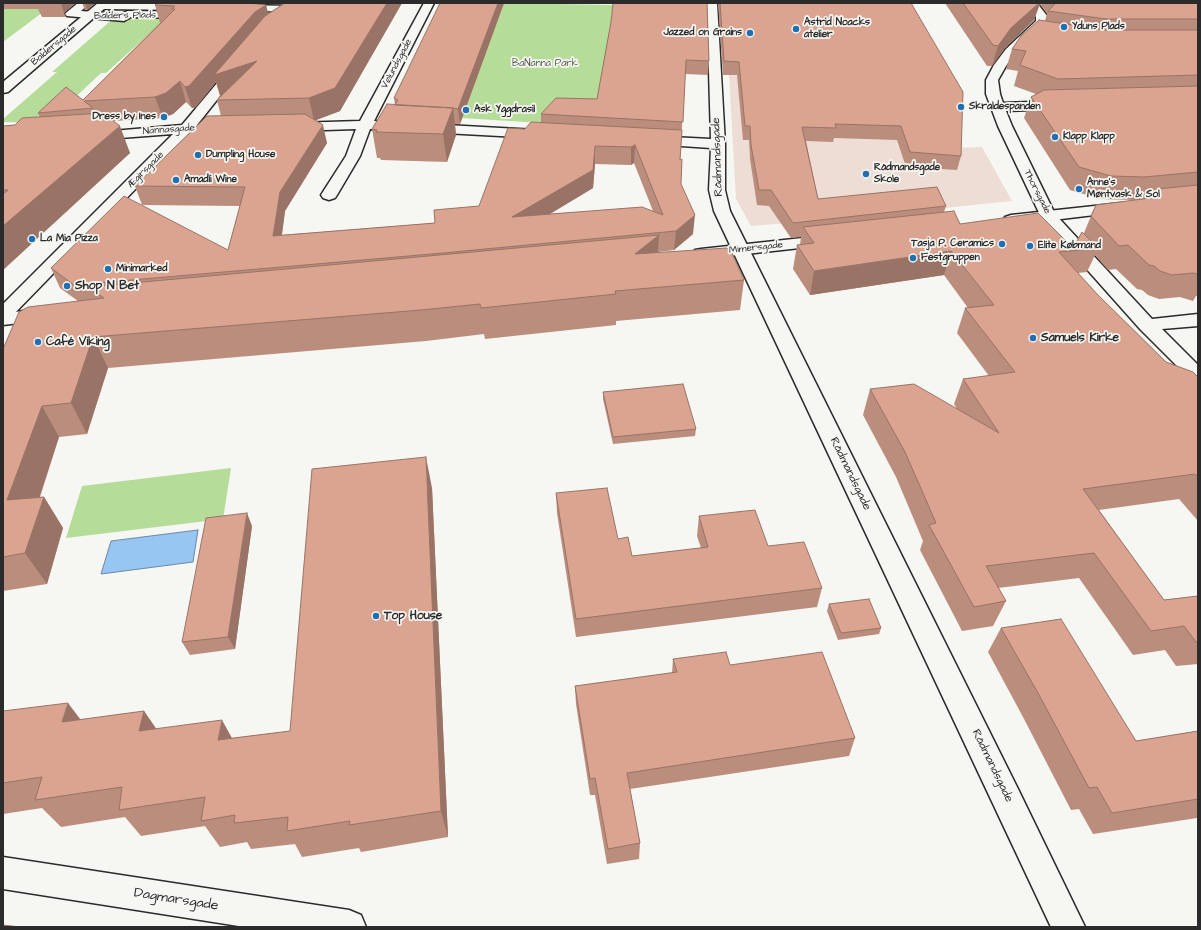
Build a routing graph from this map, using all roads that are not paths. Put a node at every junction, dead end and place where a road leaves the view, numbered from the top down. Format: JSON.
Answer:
{"nodes":[{"id":1,"x":85,"y":3,"type":"edge"},
{"id":2,"x":429,"y":3,"type":"edge"},
{"id":3,"x":712,"y":3,"type":"edge"},
{"id":4,"x":1031,"y":3,"type":"edge"},
{"id":5,"x":103,"y":4,"type":"edge"},
{"id":6,"x":292,"y":8,"type":"edge"},
{"id":7,"x":226,"y":12,"type":"edge"},
{"id":8,"x":89,"y":16,"type":"junction"},
{"id":9,"x":246,"y":57,"type":"edge"},
{"id":10,"x":3,"y":89,"type":"edge"},
{"id":11,"x":1067,"y":105,"type":"edge"},
{"id":12,"x":997,"y":107,"type":"junction"},
{"id":13,"x":365,"y":125,"type":"junction"},
{"id":14,"x":279,"y":127,"type":"edge"},
{"id":15,"x":233,"y":128,"type":"edge"},
{"id":16,"x":186,"y":129,"type":"junction"},
{"id":17,"x":553,"y":135,"type":"edge"},
{"id":18,"x":83,"y":136,"type":"edge"},
{"id":19,"x":637,"y":140,"type":"edge"},
{"id":20,"x":718,"y":144,"type":"junction"},
{"id":21,"x":329,"y":195,"type":"dead end"},
{"id":22,"x":1138,"y":206,"type":"edge"},
{"id":23,"x":1048,"y":216,"type":"junction"},
{"id":24,"x":994,"y":222,"type":"edge"},
{"id":25,"x":843,"y":239,"type":"edge"},
{"id":26,"x":742,"y":250,"type":"junction"},
{"id":27,"x":682,"y":256,"type":"edge"},
{"id":28,"x":67,"y":313,"type":"edge"},
{"id":29,"x":3,"y":314,"type":"edge"},
{"id":30,"x":3,"y":319,"type":"edge"},
{"id":31,"x":1198,"y":320,"type":"edge"},
{"id":32,"x":1147,"y":325,"type":"junction"},
{"id":33,"x":1198,"y":376,"type":"edge"},
{"id":34,"x":3,"y":873,"type":"edge"},
{"id":35,"x":349,"y":927,"type":"edge"},
{"id":36,"x":1068,"y":927,"type":"edge"}],
"edges":[{"from":1,"to":8,"type":"street","name":"Balders Plads"},
{"from":2,"to":13,"type":"street","name":"Vølundsgade"},
{"from":3,"to":20,"type":"street","name":"Rådmandsgade"},
{"from":4,"to":12,"type":"street","name":"Thorsgade"},
{"from":5,"to":8,"type":"street","name":"Baldersgade"},
{"from":5,"to":8,"type":"street","name":"Balders Plads"},
{"from":6,"to":7,"type":"street"},
{"from":8,"to":10,"type":"street","name":"Baldersgade"},
{"from":9,"to":16,"type":"street","name":"Ægirsgade"},
{"from":11,"to":12,"type":"street"},
{"from":12,"to":23,"type":"street","name":"Thorsgade"},
{"from":13,"to":14,"type":"street"},
{"from":13,"to":17,"type":"street"},
{"from":13,"to":21,"type":"street","name":"Vølundsgade"},
{"from":15,"to":16,"type":"street","name":"Nannasgade"},
{"from":16,"to":18,"type":"street","name":"Nannasgade"},
{"from":16,"to":29,"type":"street","name":"Ægirsgade"},
{"from":19,"to":20,"type":"street"},
{"from":20,"to":26,"type":"street","name":"Rådmandsgade"},
{"from":22,"to":23,"type":"street"},
{"from":23,"to":24,"type":"street"},
{"from":23,"to":32,"type":"street","name":"Thorsgade"},
{"from":25,"to":26,"type":"street","name":"Mimersgade"},
{"from":26,"to":27,"type":"street","name":"Mimersgade"},
{"from":26,"to":36,"type":"street","name":"Rådmandsgade"},
{"from":28,"to":30,"type":"street"},
{"from":31,"to":32,"type":"street"},
{"from":32,"to":33,"type":"street","name":"Thorsgade"},
{"from":34,"to":35,"type":"street","name":"Dagmarsgade"}]}
